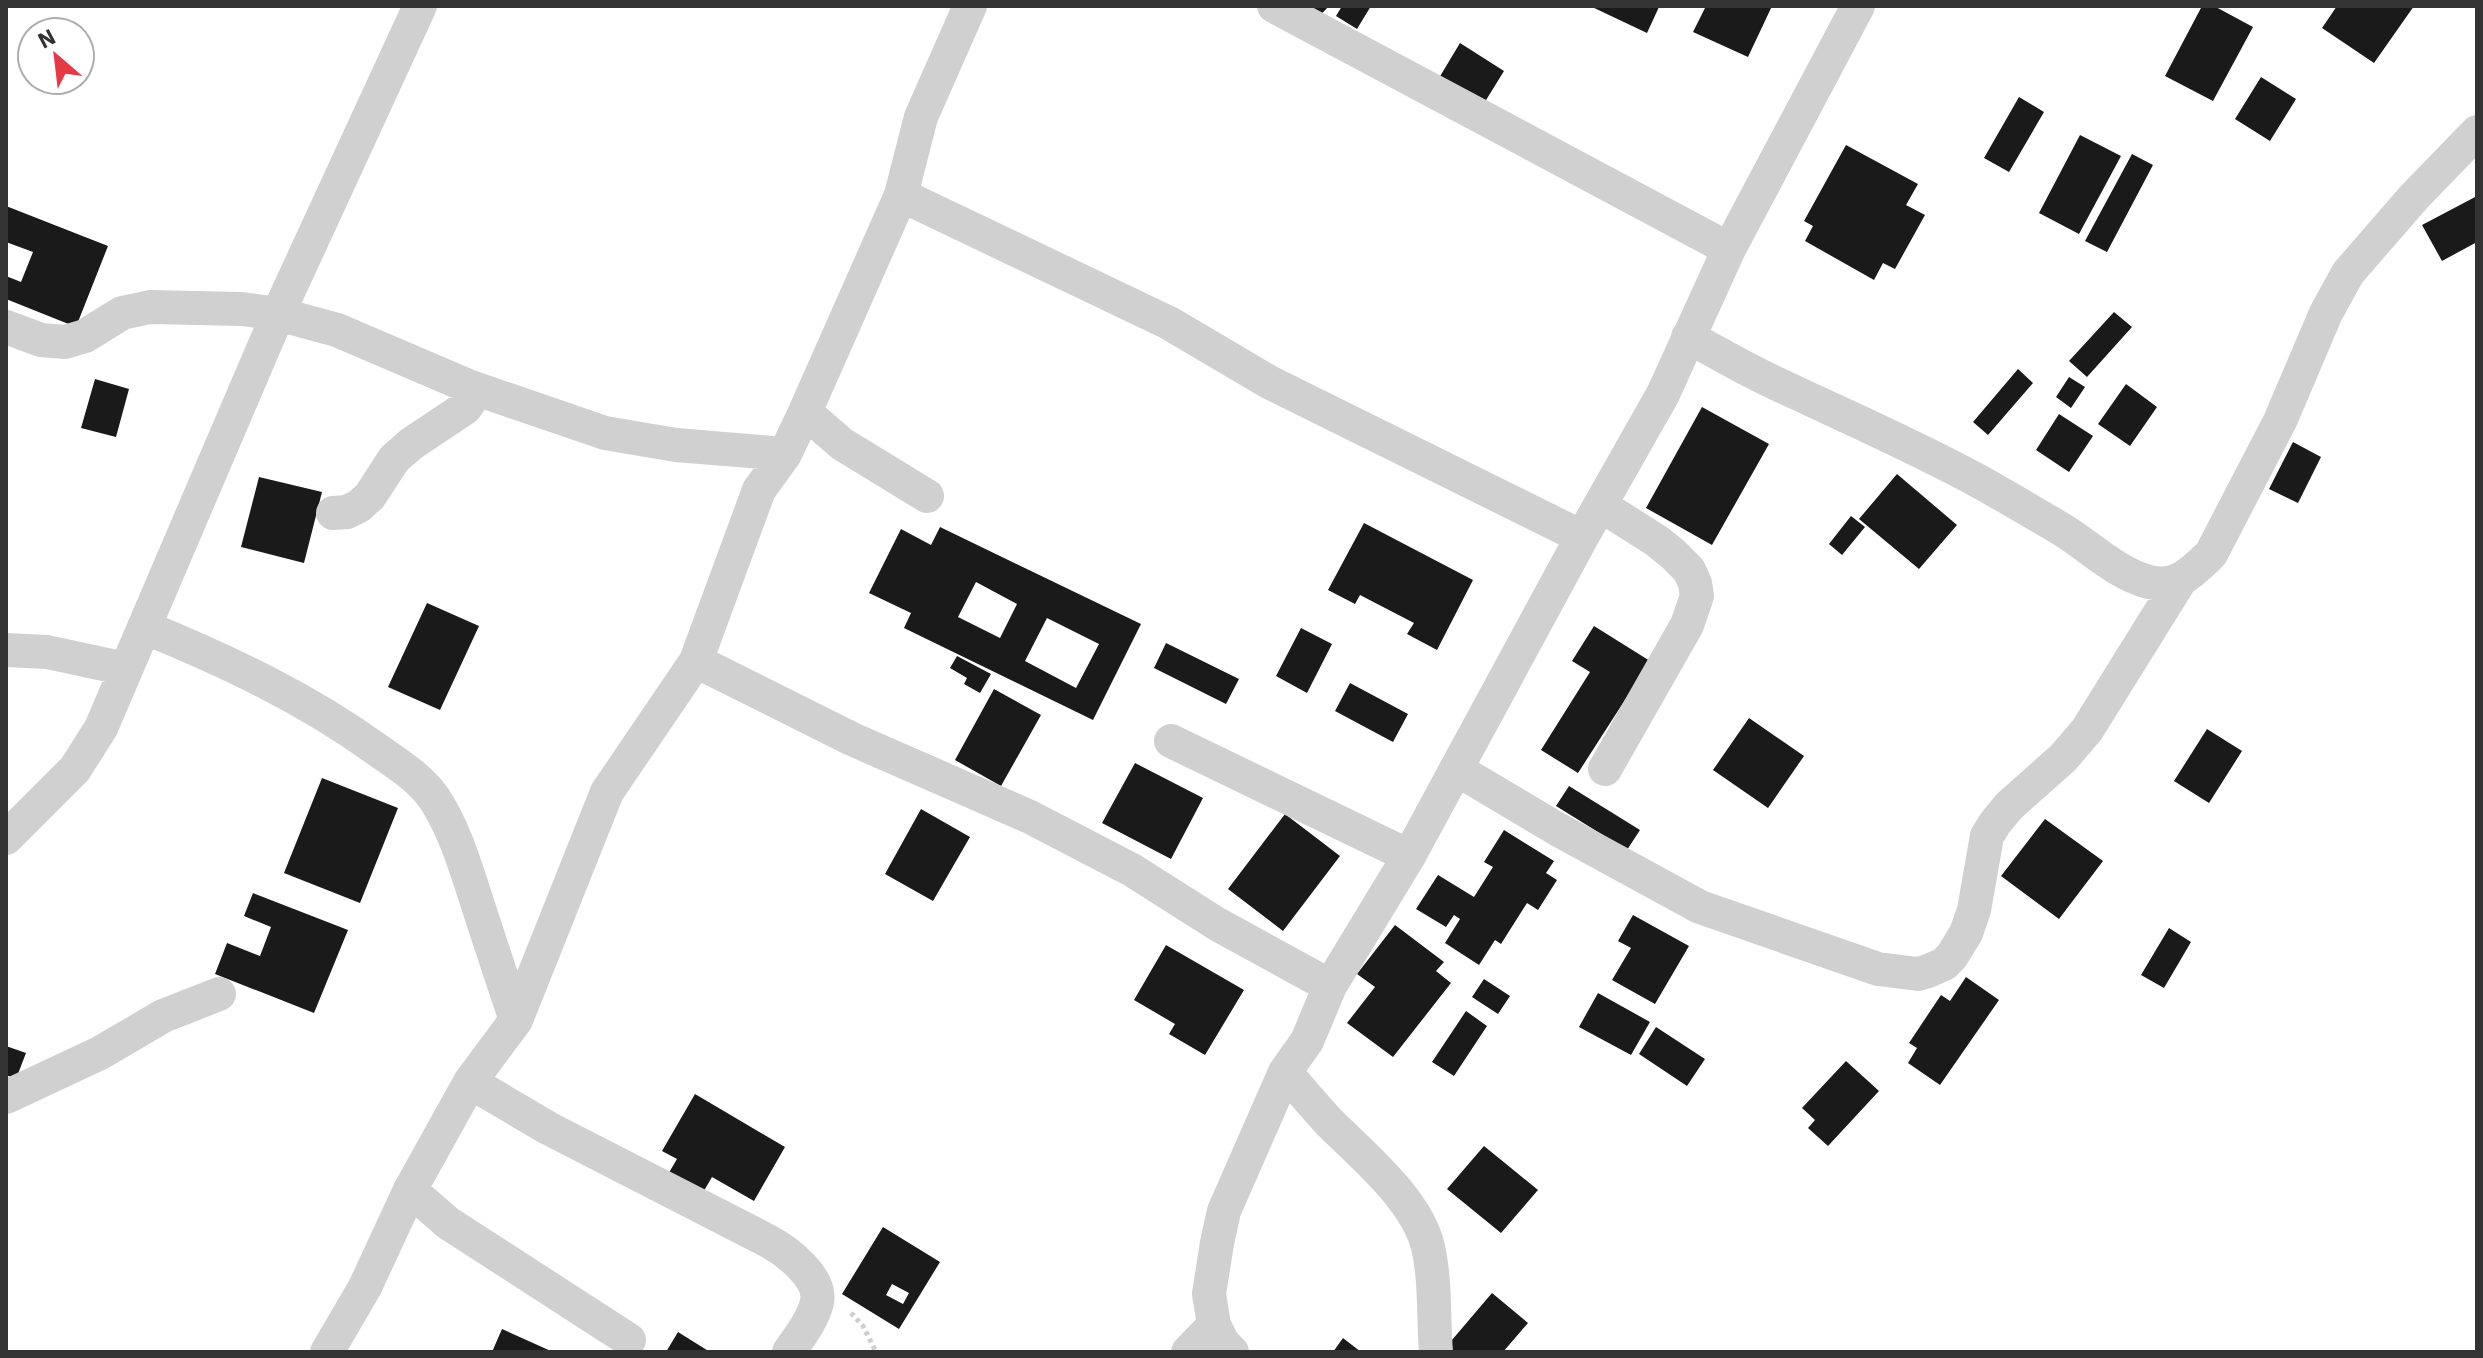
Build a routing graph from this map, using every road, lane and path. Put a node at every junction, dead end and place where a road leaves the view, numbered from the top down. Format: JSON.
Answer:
{"nodes":[{"id":1,"x":420,"y":6,"type":"edge"},
{"id":2,"x":970,"y":6,"type":"edge"},
{"id":3,"x":1274,"y":6,"type":"edge"},
{"id":4,"x":1858,"y":6,"type":"edge"},
{"id":5,"x":2477,"y":132,"type":"edge"},
{"id":6,"x":901,"y":195,"type":"junction"},
{"id":7,"x":1729,"y":249,"type":"junction"},
{"id":8,"x":278,"y":314,"type":"junction"},
{"id":9,"x":6,"y":327,"type":"edge"},
{"id":10,"x":1688,"y":337,"type":"junction"},
{"id":11,"x":478,"y":390,"type":"junction"},
{"id":12,"x":805,"y":412,"type":"junction"},
{"id":13,"x":785,"y":454,"type":"junction"},
{"id":14,"x":927,"y":496,"type":"dead end"},
{"id":15,"x":1600,"y":505,"type":"junction"},
{"id":16,"x":333,"y":513,"type":"dead end"},
{"id":17,"x":1582,"y":537,"type":"junction"},
{"id":18,"x":2181,"y":579,"type":"junction"},
{"id":19,"x":144,"y":627,"type":"junction"},
{"id":20,"x":6,"y":650,"type":"edge"},
{"id":21,"x":696,"y":661,"type":"junction"},
{"id":22,"x":126,"y":669,"type":"junction"},
{"id":23,"x":1171,"y":741,"type":"dead end"},
{"id":24,"x":1456,"y":769,"type":"junction"},
{"id":25,"x":1605,"y":769,"type":"dead end"},
{"id":26,"x":6,"y":838,"type":"edge"},
{"id":27,"x":1409,"y":856,"type":"junction"},
{"id":28,"x":1330,"y":986,"type":"junction"},
{"id":29,"x":219,"y":994,"type":"dead end"},
{"id":30,"x":516,"y":1020,"type":"junction"},
{"id":31,"x":1285,"y":1072,"type":"junction"},
{"id":32,"x":470,"y":1082,"type":"junction"},
{"id":33,"x":6,"y":1097,"type":"edge"},
{"id":34,"x":410,"y":1190,"type":"junction"},
{"id":35,"x":1223,"y":1339,"type":"edge"},
{"id":36,"x":629,"y":1340,"type":"dead end"},
{"id":37,"x":327,"y":1352,"type":"edge"},
{"id":38,"x":789,"y":1352,"type":"edge"},
{"id":39,"x":1188,"y":1352,"type":"edge"},
{"id":40,"x":1436,"y":1352,"type":"edge"}],
"edges":[{"from":1,"to":8,"type":"street"},
{"from":2,"to":6,"type":"street"},
{"from":3,"to":7,"type":"street"},
{"from":4,"to":7,"type":"street"},
{"from":5,"to":18,"type":"street"},
{"from":6,"to":12,"type":"street"},
{"from":6,"to":17,"type":"street"},
{"from":7,"to":10,"type":"street"},
{"from":8,"to":9,"type":"street"},
{"from":8,"to":11,"type":"street"},
{"from":8,"to":19,"type":"street"},
{"from":10,"to":15,"type":"street"},
{"from":10,"to":18,"type":"street"},
{"from":11,"to":13,"type":"street"},
{"from":11,"to":16,"type":"street"},
{"from":12,"to":13,"type":"street"},
{"from":12,"to":14,"type":"street"},
{"from":13,"to":21,"type":"street"},
{"from":15,"to":17,"type":"street"},
{"from":15,"to":25,"type":"street"},
{"from":17,"to":24,"type":"street"},
{"from":18,"to":24,"type":"street"},
{"from":19,"to":22,"type":"street"},
{"from":19,"to":30,"type":"street"},
{"from":20,"to":22,"type":"street"},
{"from":21,"to":28,"type":"street"},
{"from":21,"to":30,"type":"street"},
{"from":22,"to":26,"type":"street"},
{"from":23,"to":27,"type":"street"},
{"from":24,"to":27,"type":"street"},
{"from":27,"to":28,"type":"street"},
{"from":28,"to":31,"type":"street"},
{"from":29,"to":33,"type":"street"},
{"from":30,"to":32,"type":"street"},
{"from":31,"to":35,"type":"street"},
{"from":31,"to":40,"type":"street"},
{"from":32,"to":34,"type":"street"},
{"from":32,"to":38,"type":"street"},
{"from":34,"to":36,"type":"street"},
{"from":34,"to":37,"type":"street"},
{"from":35,"to":39,"type":"street"}]}
